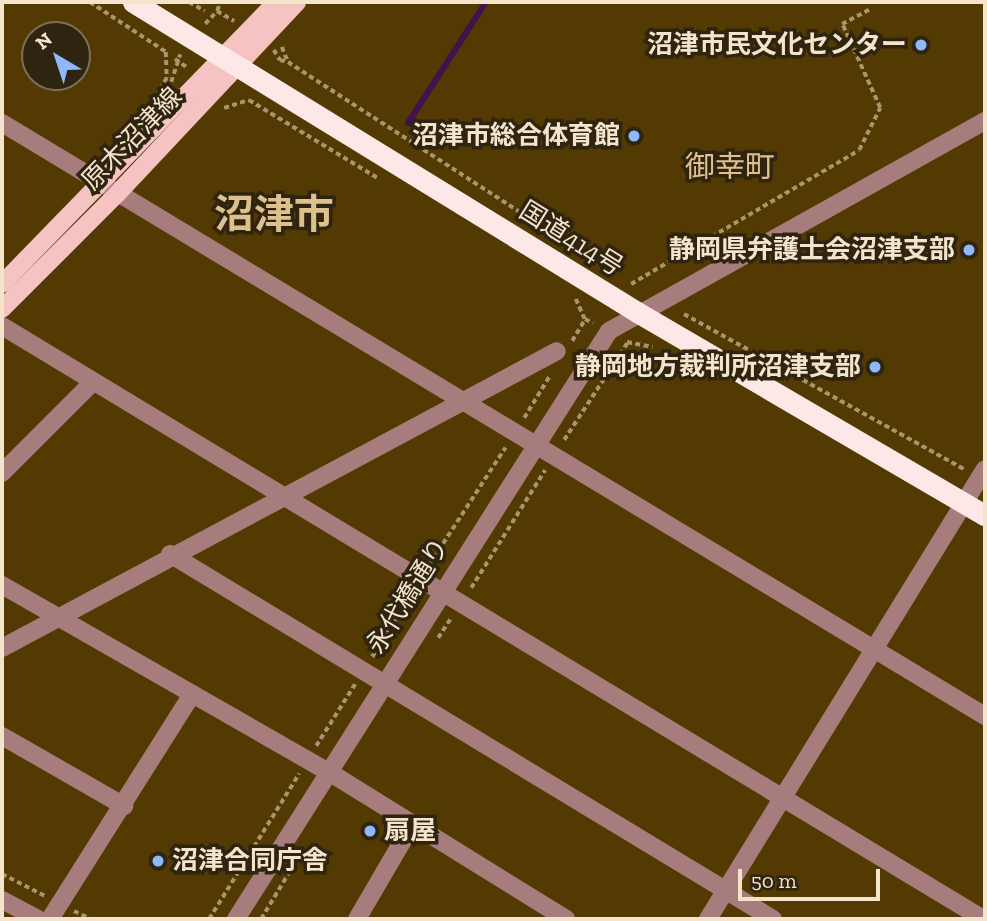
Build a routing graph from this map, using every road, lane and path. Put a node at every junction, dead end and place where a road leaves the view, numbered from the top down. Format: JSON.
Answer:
{"nodes":[{"id":1,"x":90,"y":2,"type":"edge"},
{"id":2,"x":133,"y":2,"type":"edge"},
{"id":3,"x":189,"y":2,"type":"edge"},
{"id":4,"x":220,"y":2,"type":"edge"},
{"id":5,"x":275,"y":2,"type":"edge"},
{"id":6,"x":297,"y":2,"type":"edge"},
{"id":7,"x":196,"y":3,"type":"edge"},
{"id":8,"x":870,"y":9,"type":"dead end"},
{"id":9,"x":217,"y":10,"type":"dead end"},
{"id":10,"x":205,"y":11,"type":"dead end"},
{"id":11,"x":272,"y":46,"type":"dead end"},
{"id":12,"x":282,"y":47,"type":"dead end"},
{"id":13,"x":175,"y":59,"type":"dead end"},
{"id":14,"x":230,"y":60,"type":"junction"},
{"id":15,"x":288,"y":62,"type":"junction"},
{"id":16,"x":165,"y":90,"type":"dead end"},
{"id":17,"x":248,"y":100,"type":"dead end"},
{"id":18,"x":154,"y":101,"type":"dead end"},
{"id":19,"x":985,"y":121,"type":"edge"},
{"id":20,"x":2,"y":123,"type":"edge"},
{"id":21,"x":98,"y":183,"type":"junction"},
{"id":22,"x":390,"y":185,"type":"dead end"},
{"id":23,"x":117,"y":194,"type":"junction"},
{"id":24,"x":2,"y":284,"type":"edge"},
{"id":25,"x":631,"y":284,"type":"junction"},
{"id":26,"x":566,"y":293,"type":"dead end"},
{"id":27,"x":659,"y":300,"type":"junction"},
{"id":28,"x":2,"y":309,"type":"edge"},
{"id":29,"x":637,"y":312,"type":"junction"},
{"id":30,"x":2,"y":327,"type":"edge"},
{"id":31,"x":609,"y":331,"type":"junction"},
{"id":32,"x":557,"y":351,"type":"dead end"},
{"id":33,"x":662,"y":351,"type":"dead end"},
{"id":34,"x":92,"y":383,"type":"junction"},
{"id":35,"x":462,"y":400,"type":"junction"},
{"id":36,"x":538,"y":445,"type":"junction"},
{"id":37,"x":2,"y":473,"type":"edge"},
{"id":38,"x":983,"y":473,"type":"edge"},
{"id":39,"x":282,"y":494,"type":"junction"},
{"id":40,"x":963,"y":501,"type":"junction"},
{"id":41,"x":985,"y":515,"type":"edge"},
{"id":42,"x":170,"y":554,"type":"junction"},
{"id":43,"x":2,"y":585,"type":"edge"},
{"id":44,"x":440,"y":591,"type":"junction"},
{"id":45,"x":57,"y":615,"type":"junction"},
{"id":46,"x":2,"y":648,"type":"edge"},
{"id":47,"x":874,"y":649,"type":"junction"},
{"id":48,"x":384,"y":683,"type":"junction"},
{"id":49,"x":192,"y":694,"type":"junction"},
{"id":50,"x":985,"y":716,"type":"edge"},
{"id":51,"x":2,"y":736,"type":"edge"},
{"id":52,"x":329,"y":772,"type":"junction"},
{"id":53,"x":783,"y":799,"type":"junction"},
{"id":54,"x":124,"y":806,"type":"junction"},
{"id":55,"x":272,"y":817,"type":"dead end"},
{"id":56,"x":412,"y":825,"type":"junction"},
{"id":57,"x":295,"y":864,"type":"dead end"},
{"id":58,"x":727,"y":891,"type":"junction"},
{"id":59,"x":7,"y":909,"type":"edge"},
{"id":60,"x":38,"y":919,"type":"edge"},
{"id":61,"x":50,"y":919,"type":"edge"},
{"id":62,"x":209,"y":919,"type":"edge"},
{"id":63,"x":236,"y":919,"type":"edge"},
{"id":64,"x":261,"y":919,"type":"edge"},
{"id":65,"x":357,"y":919,"type":"edge"},
{"id":66,"x":566,"y":919,"type":"edge"},
{"id":67,"x":708,"y":919,"type":"edge"},
{"id":68,"x":773,"y":919,"type":"edge"},
{"id":69,"x":983,"y":919,"type":"edge"}],
"edges":[{"from":1,"to":18,"type":"path"},
{"from":2,"to":14,"type":"highway","name":"国道414号"},
{"from":3,"to":7,"type":"path"},
{"from":4,"to":9,"type":"path"},
{"from":5,"to":14,"type":"main road","name":"原木沼津線"},
{"from":6,"to":14,"type":"main road","name":"原木沼津線"},
{"from":7,"to":10,"type":"path"},
{"from":8,"to":25,"type":"path"},
{"from":11,"to":15,"type":"path"},
{"from":12,"to":15,"type":"path"},
{"from":13,"to":16,"type":"path"},
{"from":14,"to":21,"type":"main road","name":"原木沼津線"},
{"from":14,"to":23,"type":"main road","name":"原木沼津線"},
{"from":14,"to":29,"type":"highway","name":"国道414号"},
{"from":15,"to":25,"type":"path"},
{"from":17,"to":22,"type":"path"},
{"from":19,"to":27,"type":"street","name":"永代橋通り"},
{"from":20,"to":21,"type":"street"},
{"from":21,"to":23,"type":"street"},
{"from":21,"to":24,"type":"main road","name":"原木沼津線"},
{"from":23,"to":28,"type":"main road","name":"原木沼津線"},
{"from":23,"to":35,"type":"street"},
{"from":25,"to":27,"type":"path"},
{"from":26,"to":31,"type":"path"},
{"from":27,"to":29,"type":"street","name":"永代橋通り"},
{"from":27,"to":38,"type":"path"},
{"from":29,"to":31,"type":"street","name":"永代橋通り"},
{"from":29,"to":40,"type":"highway","name":"国道414号"},
{"from":30,"to":34,"type":"street"},
{"from":31,"to":33,"type":"path"},
{"from":31,"to":36,"type":"street","name":"永代橋通り"},
{"from":32,"to":35,"type":"street"},
{"from":34,"to":37,"type":"street"},
{"from":34,"to":39,"type":"street"},
{"from":35,"to":36,"type":"street"},
{"from":35,"to":39,"type":"street"},
{"from":36,"to":44,"type":"street","name":"永代橋通り"},
{"from":36,"to":47,"type":"street"},
{"from":38,"to":40,"type":"street"},
{"from":39,"to":42,"type":"street"},
{"from":39,"to":44,"type":"street"},
{"from":40,"to":41,"type":"highway","name":"国道414号"},
{"from":40,"to":47,"type":"street"},
{"from":42,"to":45,"type":"street"},
{"from":42,"to":48,"type":"street"},
{"from":43,"to":45,"type":"street"},
{"from":44,"to":48,"type":"street","name":"永代橋通り"},
{"from":44,"to":53,"type":"street"},
{"from":45,"to":46,"type":"street"},
{"from":45,"to":49,"type":"street"},
{"from":47,"to":50,"type":"street"},
{"from":47,"to":53,"type":"street"},
{"from":48,"to":52,"type":"street","name":"永代橋通り"},
{"from":48,"to":58,"type":"street"},
{"from":49,"to":52,"type":"street"},
{"from":49,"to":54,"type":"street"},
{"from":51,"to":54,"type":"street"},
{"from":52,"to":56,"type":"street"},
{"from":52,"to":63,"type":"street","name":"永代橋通り"},
{"from":53,"to":58,"type":"street"},
{"from":53,"to":69,"type":"street"},
{"from":54,"to":61,"type":"street"},
{"from":55,"to":62,"type":"path"},
{"from":56,"to":65,"type":"street"},
{"from":56,"to":66,"type":"street"},
{"from":57,"to":64,"type":"path"},
{"from":58,"to":67,"type":"street"},
{"from":58,"to":68,"type":"street"},
{"from":59,"to":60,"type":"street"}]}
